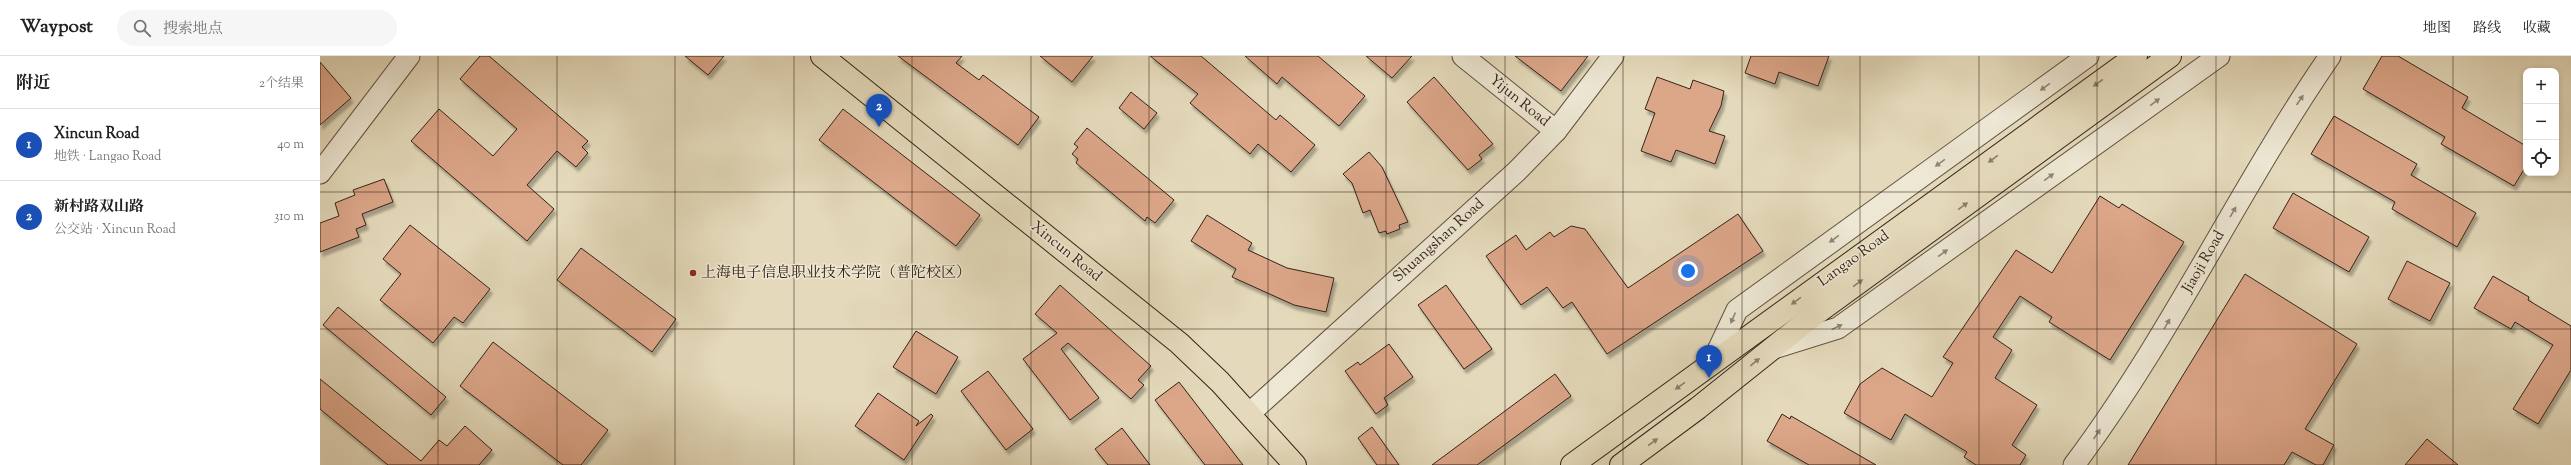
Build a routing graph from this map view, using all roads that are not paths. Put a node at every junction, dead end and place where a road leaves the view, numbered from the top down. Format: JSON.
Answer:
{"nodes":[{"id":1,"x":409,"y":56,"type":"edge"},
{"id":2,"x":822,"y":56,"type":"edge"},
{"id":3,"x":1463,"y":56,"type":"edge"},
{"id":4,"x":1614,"y":56,"type":"edge"},
{"id":5,"x":2088,"y":56,"type":"edge"},
{"id":6,"x":2170,"y":56,"type":"edge"},
{"id":7,"x":2219,"y":56,"type":"edge"},
{"id":8,"x":2330,"y":56,"type":"edge"},
{"id":9,"x":2136,"y":64,"type":"edge"},
{"id":10,"x":1556,"y":131,"type":"junction"},
{"id":11,"x":320,"y":173,"type":"edge"},
{"id":12,"x":1773,"y":348,"type":"junction"},
{"id":13,"x":1713,"y":361,"type":"junction"},
{"id":14,"x":1250,"y":413,"type":"junction"},
{"id":15,"x":1295,"y":465,"type":"edge"},
{"id":16,"x":1572,"y":465,"type":"edge"},
{"id":17,"x":1621,"y":465,"type":"edge"},
{"id":18,"x":2074,"y":465,"type":"edge"}],
"edges":[{"from":1,"to":11,"type":"street"},
{"from":2,"to":14,"type":"main road","name":"Xincun Road"},
{"from":3,"to":10,"type":"street","name":"Yijun Road"},
{"from":4,"to":10,"type":"street","name":"Shuangshan Road"},
{"from":5,"to":13,"type":"street","one_way":true},
{"from":6,"to":9,"type":"main road","name":"Langao Road"},
{"from":12,"to":7,"type":"street","one_way":true},
{"from":18,"to":8,"type":"street","name":"Jiaoji Road","one_way":true},
{"from":12,"to":9,"type":"main road","name":"Langao Road","one_way":true},
{"from":9,"to":13,"type":"main road","name":"Langao Road","one_way":true},
{"from":10,"to":14,"type":"street","name":"Shuangshan Road"},
{"from":17,"to":12,"type":"main road","name":"Langao Road","one_way":true},
{"from":13,"to":16,"type":"main road","name":"Langao Road","one_way":true},
{"from":14,"to":15,"type":"main road","name":"Xincun Road"}]}
